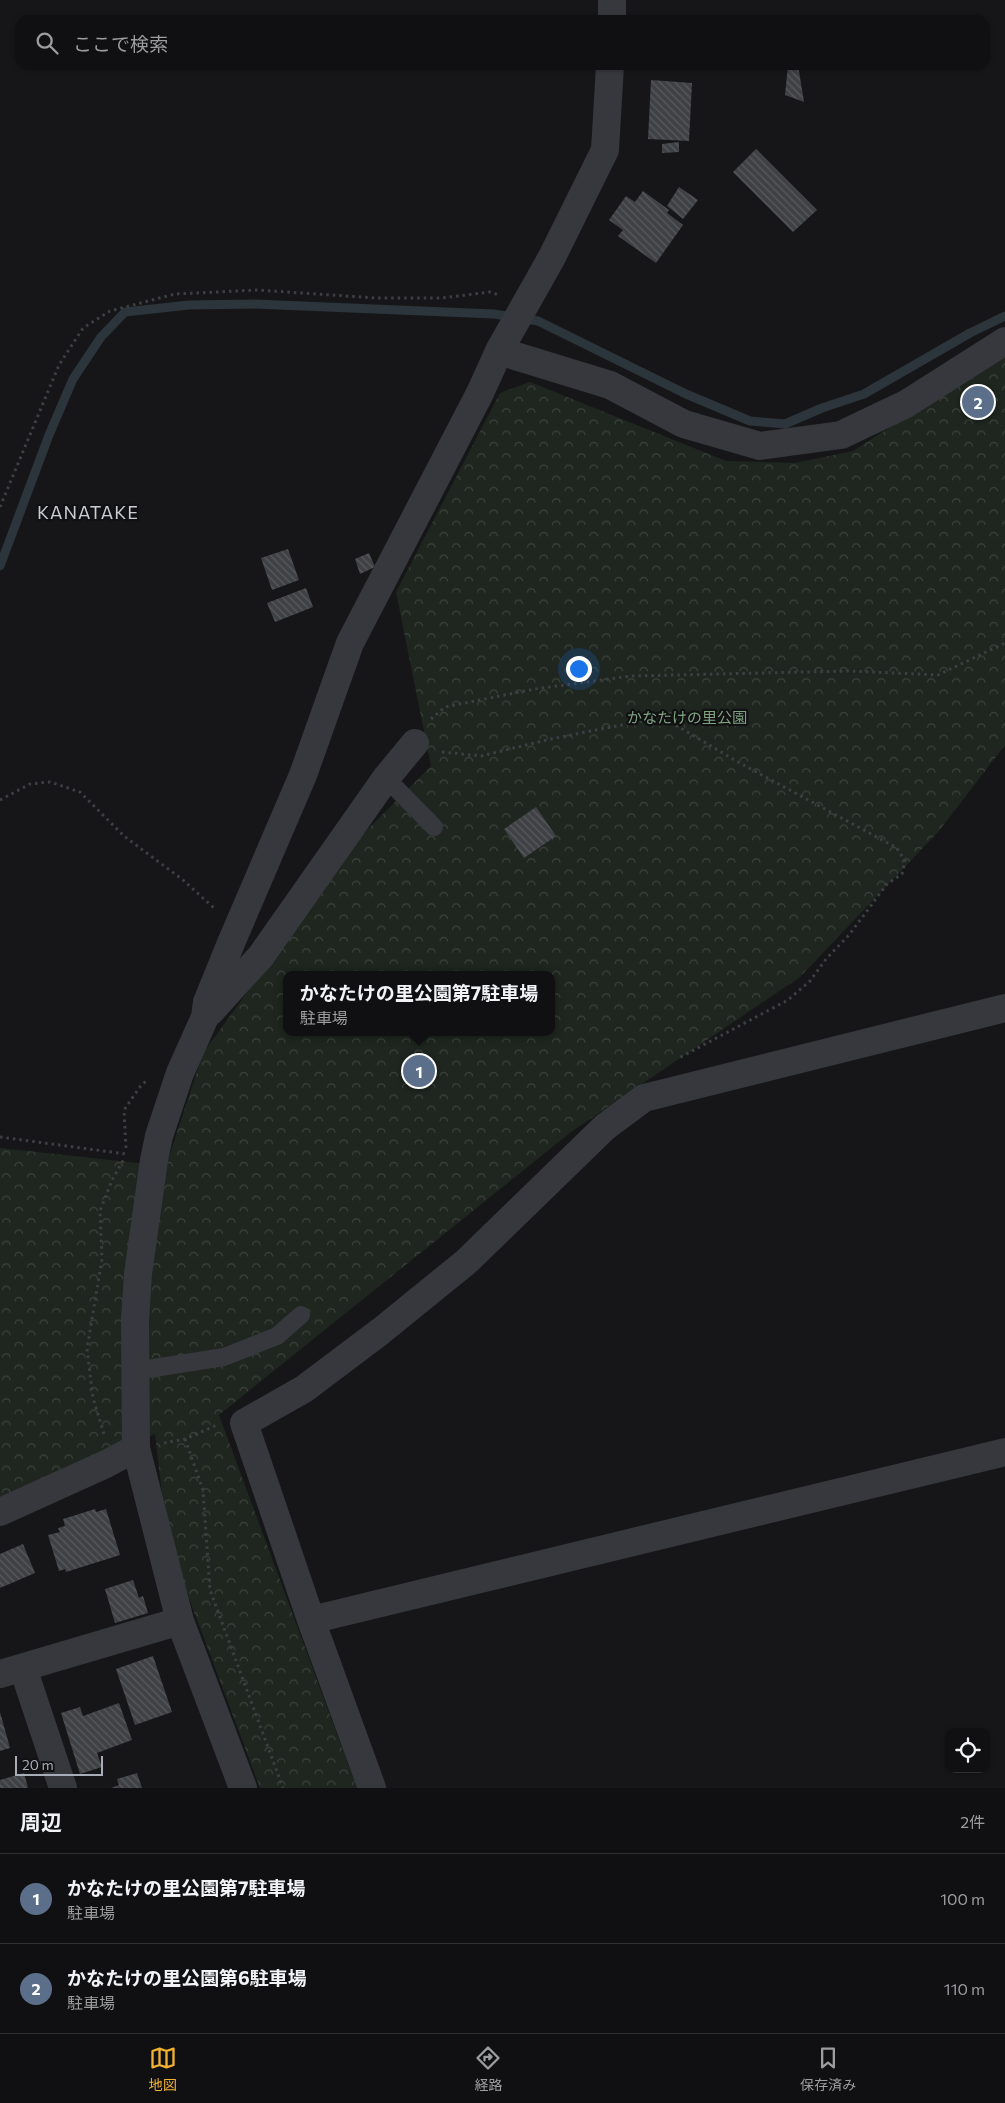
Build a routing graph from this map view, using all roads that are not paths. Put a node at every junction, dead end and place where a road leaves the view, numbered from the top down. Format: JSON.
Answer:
{"nodes":[{"id":1,"x":612,"y":0,"type":"edge"},
{"id":2,"x":612,"y":15,"type":"edge"},
{"id":3,"x":610,"y":70,"type":"edge"},
{"id":4,"x":1005,"y":341,"type":"edge"},
{"id":5,"x":500,"y":351,"type":"junction"},
{"id":6,"x":415,"y":743,"type":"road end"},
{"id":7,"x":386,"y":778,"type":"junction"},
{"id":8,"x":434,"y":827,"type":"dead end"},
{"id":9,"x":1005,"y":1008,"type":"edge"},
{"id":10,"x":205,"y":1017,"type":"junction"},
{"id":11,"x":301,"y":1314,"type":"dead end"},
{"id":12,"x":135,"y":1371,"type":"junction"},
{"id":13,"x":136,"y":1448,"type":"junction"},
{"id":14,"x":1005,"y":1452,"type":"edge"},
{"id":15,"x":0,"y":1512,"type":"edge"},
{"id":16,"x":311,"y":1620,"type":"junction"},
{"id":17,"x":180,"y":1621,"type":"junction"},
{"id":18,"x":11,"y":1671,"type":"edge"},
{"id":19,"x":63,"y":1788,"type":"edge"},
{"id":20,"x":243,"y":1788,"type":"edge"},
{"id":21,"x":372,"y":1788,"type":"edge"}],
"edges":[{"from":1,"to":2,"type":"street"},
{"from":3,"to":5,"type":"street"},
{"from":4,"to":5,"type":"street"},
{"from":5,"to":10,"type":"street"},
{"from":6,"to":7,"type":"street"},
{"from":7,"to":8,"type":"lane"},
{"from":7,"to":10,"type":"street"},
{"from":9,"to":16,"type":"street"},
{"from":10,"to":12,"type":"street"},
{"from":11,"to":12,"type":"lane"},
{"from":12,"to":13,"type":"street"},
{"from":13,"to":15,"type":"street"},
{"from":13,"to":17,"type":"street"},
{"from":14,"to":16,"type":"street"},
{"from":16,"to":21,"type":"street"},
{"from":17,"to":18,"type":"street"},
{"from":17,"to":20,"type":"street"},
{"from":18,"to":19,"type":"street"}]}
